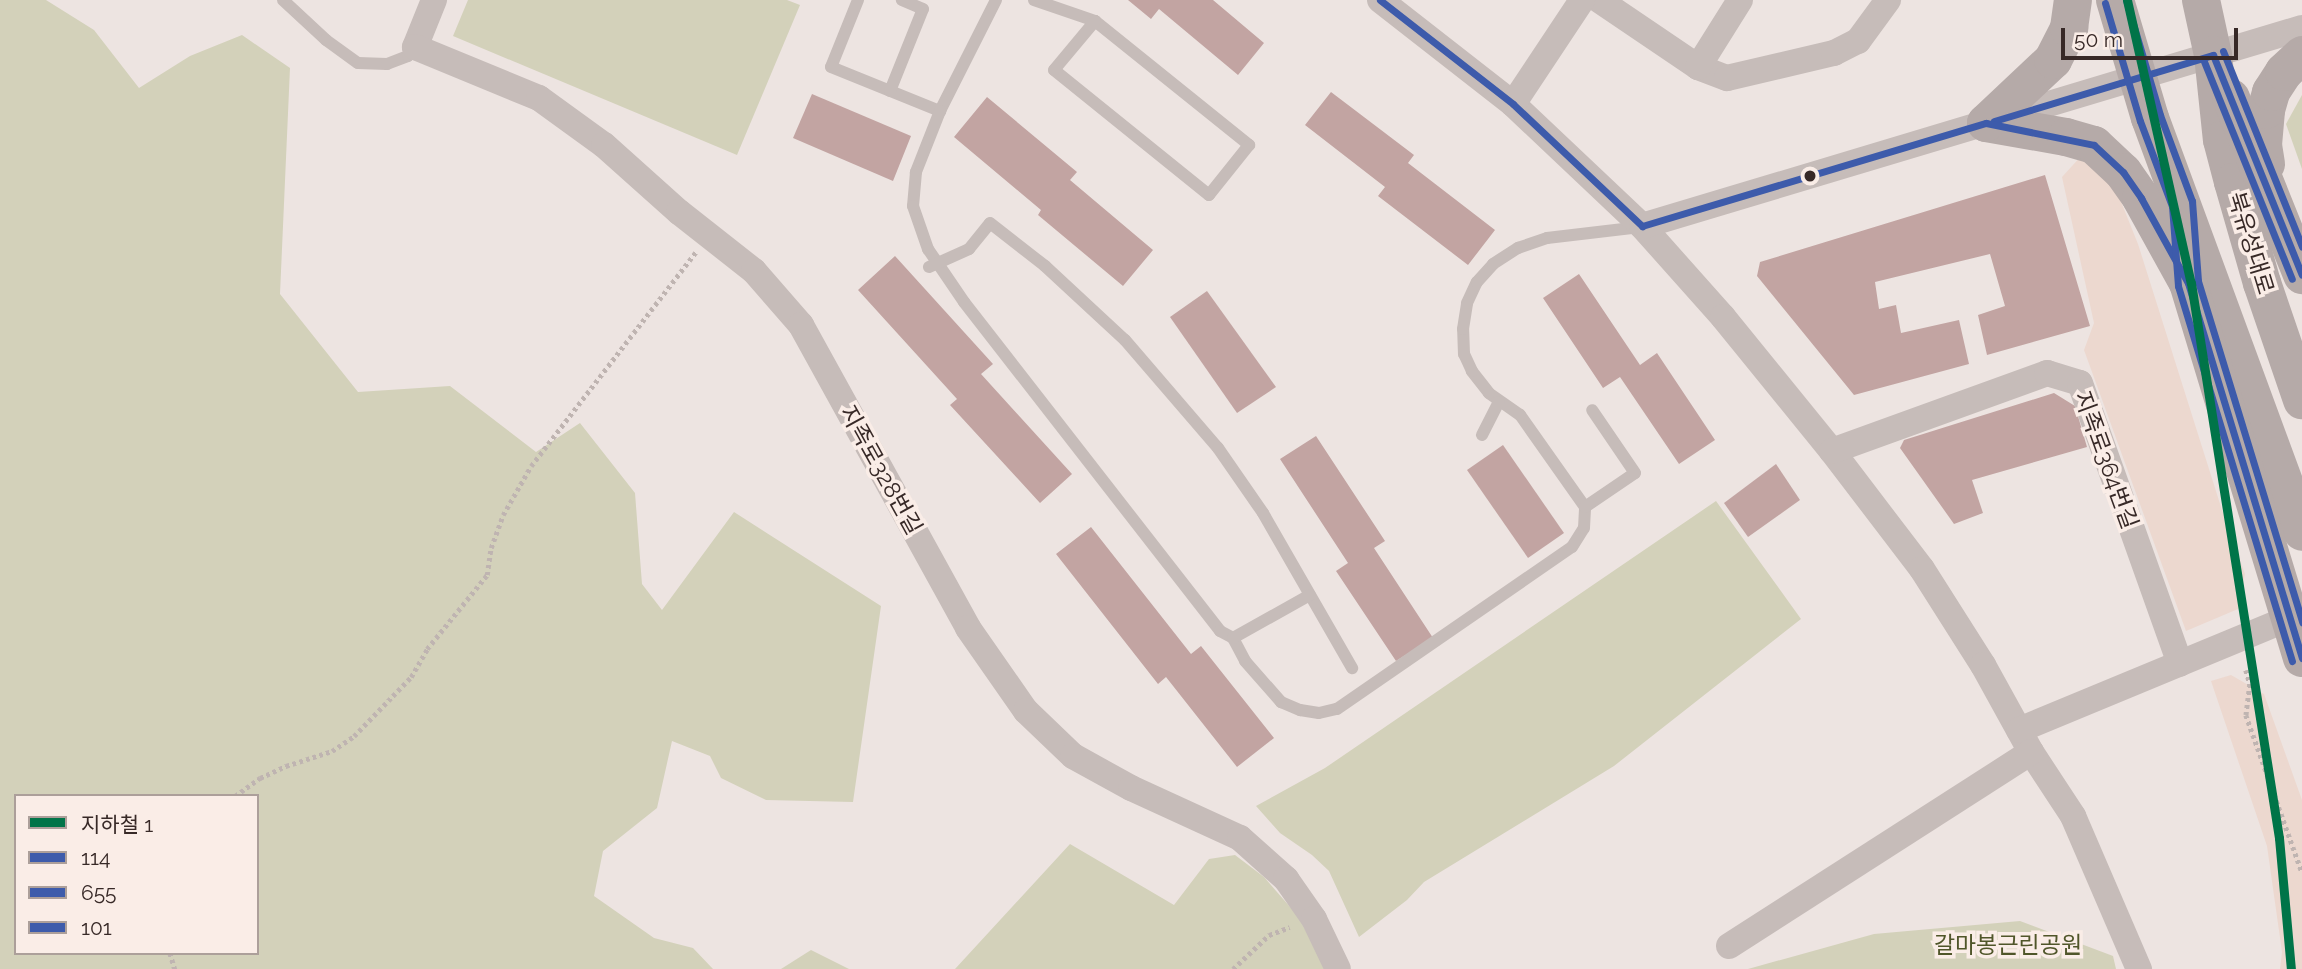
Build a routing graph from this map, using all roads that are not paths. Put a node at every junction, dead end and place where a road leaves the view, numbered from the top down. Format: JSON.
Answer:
{"nodes":[{"id":1,"x":283,"y":0,"type":"edge"},
{"id":2,"x":435,"y":0,"type":"edge"},
{"id":3,"x":858,"y":0,"type":"edge"},
{"id":4,"x":902,"y":0,"type":"edge"},
{"id":5,"x":996,"y":0,"type":"edge"},
{"id":6,"x":1034,"y":0,"type":"edge"},
{"id":7,"x":1380,"y":0,"type":"edge"},
{"id":8,"x":1582,"y":0,"type":"edge"},
{"id":9,"x":1599,"y":0,"type":"edge"},
{"id":10,"x":1740,"y":0,"type":"edge"},
{"id":11,"x":1888,"y":0,"type":"edge"},
{"id":12,"x":2073,"y":0,"type":"edge"},
{"id":13,"x":2115,"y":0,"type":"edge"},
{"id":14,"x":2201,"y":0,"type":"edge"},
{"id":15,"x":1095,"y":21,"type":"junction"},
{"id":16,"x":2302,"y":28,"type":"edge"},
{"id":17,"x":415,"y":47,"type":"junction"},
{"id":18,"x":2213,"y":55,"type":"junction"},
{"id":19,"x":2302,"y":55,"type":"edge"},
{"id":20,"x":1698,"y":67,"type":"junction"},
{"id":21,"x":2138,"y":77,"type":"junction"},
{"id":22,"x":890,"y":91,"type":"junction"},
{"id":23,"x":1513,"y":104,"type":"junction"},
{"id":24,"x":940,"y":111,"type":"junction"},
{"id":25,"x":1986,"y":123,"type":"junction"},
{"id":26,"x":2269,"y":191,"type":"junction"},
{"id":27,"x":2182,"y":204,"type":"junction"},
{"id":28,"x":1642,"y":226,"type":"junction"},
{"id":29,"x":933,"y":265,"type":"junction"},
{"id":30,"x":2302,"y":275,"type":"edge"},
{"id":31,"x":2188,"y":283,"type":"junction"},
{"id":32,"x":2302,"y":400,"type":"edge"},
{"id":33,"x":1499,"y":402,"type":"junction"},
{"id":34,"x":1592,"y":410,"type":"dead end"},
{"id":35,"x":1482,"y":435,"type":"dead end"},
{"id":36,"x":1832,"y":451,"type":"junction"},
{"id":37,"x":1585,"y":507,"type":"junction"},
{"id":38,"x":2302,"y":533,"type":"edge"},
{"id":39,"x":1310,"y":595,"type":"junction"},
{"id":40,"x":2289,"y":618,"type":"junction"},
{"id":41,"x":1233,"y":639,"type":"junction"},
{"id":42,"x":2302,"y":658,"type":"edge"},
{"id":43,"x":2180,"y":664,"type":"junction"},
{"id":44,"x":1352,"y":668,"type":"dead end"},
{"id":45,"x":2025,"y":741,"type":"junction"},
{"id":46,"x":1729,"y":946,"type":"dead end"},
{"id":47,"x":1338,"y":969,"type":"edge"},
{"id":48,"x":2139,"y":969,"type":"edge"}],
"edges":[{"from":1,"to":17,"type":"lane"},
{"from":2,"to":17,"type":"street"},
{"from":3,"to":22,"type":"lane"},
{"from":4,"to":22,"type":"lane"},
{"from":5,"to":24,"type":"lane"},
{"from":6,"to":15,"type":"lane"},
{"from":7,"to":23,"type":"street"},
{"from":8,"to":23,"type":"street"},
{"from":9,"to":20,"type":"street"},
{"from":10,"to":20,"type":"street"},
{"from":11,"to":20,"type":"street"},
{"from":12,"to":25,"type":"main road"},
{"from":13,"to":21,"type":"main road","name":"북유성대로"},
{"from":14,"to":18,"type":"main road","name":"북유성대로"},
{"from":15,"to":15,"type":"lane"},
{"from":16,"to":18,"type":"street"},
{"from":17,"to":47,"type":"street","name":"지족로328번길"},
{"from":18,"to":21,"type":"street"},
{"from":18,"to":26,"type":"main road"},
{"from":18,"to":32,"type":"main road","name":"북유성대로"},
{"from":19,"to":26,"type":"main road"},
{"from":21,"to":25,"type":"street"},
{"from":21,"to":27,"type":"main road","name":"북유성대로"},
{"from":22,"to":24,"type":"lane"},
{"from":23,"to":28,"type":"street"},
{"from":24,"to":29,"type":"lane"},
{"from":25,"to":28,"type":"street"},
{"from":25,"to":31,"type":"main road"},
{"from":26,"to":30,"type":"main road"},
{"from":27,"to":31,"type":"main road"},
{"from":27,"to":38,"type":"main road","name":"북유성대로"},
{"from":28,"to":33,"type":"lane"},
{"from":28,"to":36,"type":"street"},
{"from":29,"to":39,"type":"lane"},
{"from":29,"to":41,"type":"lane"},
{"from":31,"to":40,"type":"main road"},
{"from":33,"to":35,"type":"lane"},
{"from":33,"to":37,"type":"lane"},
{"from":34,"to":37,"type":"lane"},
{"from":36,"to":43,"type":"street","name":"지족로364번길"},
{"from":36,"to":45,"type":"street"},
{"from":37,"to":41,"type":"lane"},
{"from":39,"to":41,"type":"lane"},
{"from":39,"to":44,"type":"lane"},
{"from":40,"to":42,"type":"main road"},
{"from":40,"to":43,"type":"street"},
{"from":43,"to":45,"type":"street"},
{"from":45,"to":46,"type":"street"},
{"from":45,"to":48,"type":"street"}]}
